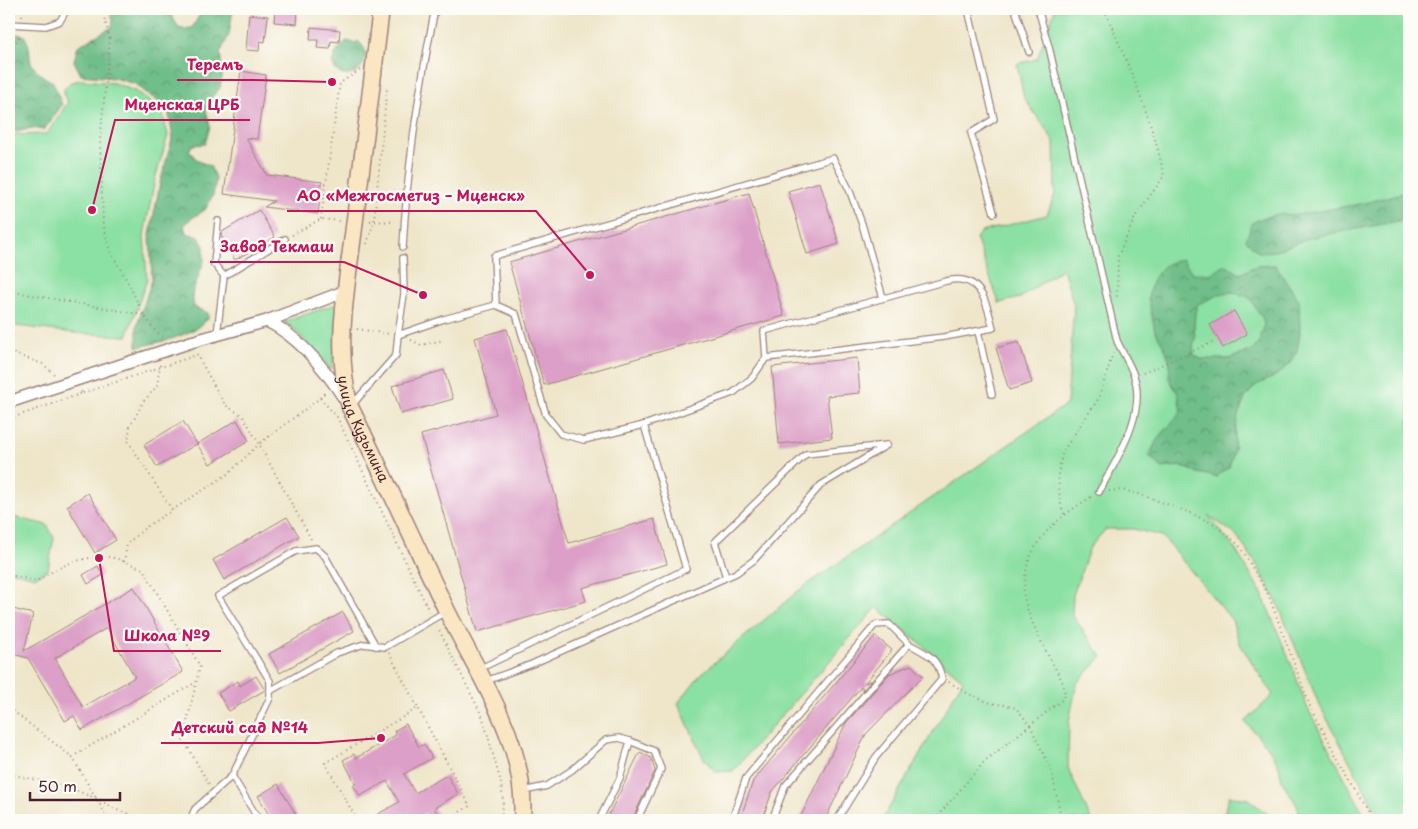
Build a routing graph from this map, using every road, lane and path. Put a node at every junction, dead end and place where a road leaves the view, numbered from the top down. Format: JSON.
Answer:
{"nodes":[{"id":1,"x":68,"y":9,"type":"edge"},
{"id":2,"x":102,"y":9,"type":"edge"},
{"id":3,"x":380,"y":9,"type":"edge"},
{"id":4,"x":435,"y":9,"type":"edge"},
{"id":5,"x":968,"y":9,"type":"edge"},
{"id":6,"x":1015,"y":9,"type":"edge"},
{"id":7,"x":1038,"y":9,"type":"edge"},
{"id":8,"x":1104,"y":9,"type":"edge"},
{"id":9,"x":9,"y":24,"type":"edge"},
{"id":10,"x":1029,"y":52,"type":"dead end"},
{"id":11,"x":374,"y":68,"type":"junction"},
{"id":12,"x":994,"y":213,"type":"dead end"},
{"id":13,"x":321,"y":219,"type":"dead end"},
{"id":14,"x":218,"y":221,"type":"dead end"},
{"id":15,"x":285,"y":239,"type":"dead end"},
{"id":16,"x":404,"y":247,"type":"dead end"},
{"id":17,"x":403,"y":258,"type":"dead end"},
{"id":18,"x":224,"y":276,"type":"junction"},
{"id":19,"x":9,"y":291,"type":"edge"},
{"id":20,"x":346,"y":291,"type":"junction"},
{"id":21,"x":883,"y":298,"type":"junction"},
{"id":22,"x":496,"y":306,"type":"junction"},
{"id":23,"x":1117,"y":307,"type":"dead end"},
{"id":24,"x":144,"y":315,"type":"junction"},
{"id":25,"x":267,"y":320,"type":"junction"},
{"id":26,"x":978,"y":331,"type":"junction"},
{"id":27,"x":217,"y":334,"type":"junction"},
{"id":28,"x":398,"y":335,"type":"junction"},
{"id":29,"x":1117,"y":341,"type":"junction"},
{"id":30,"x":191,"y":342,"type":"junction"},
{"id":31,"x":1212,"y":342,"type":"dead end"},
{"id":32,"x":164,"y":350,"type":"junction"},
{"id":33,"x":197,"y":355,"type":"junction"},
{"id":34,"x":766,"y":358,"type":"junction"},
{"id":35,"x":159,"y":368,"type":"junction"},
{"id":36,"x":1134,"y":376,"type":"junction"},
{"id":37,"x":83,"y":393,"type":"dead end"},
{"id":38,"x":992,"y":394,"type":"dead end"},
{"id":39,"x":320,"y":398,"type":"dead end"},
{"id":40,"x":9,"y":402,"type":"edge"},
{"id":41,"x":350,"y":407,"type":"junction"},
{"id":42,"x":644,"y":425,"type":"junction"},
{"id":43,"x":1099,"y":492,"type":"junction"},
{"id":44,"x":172,"y":510,"type":"junction"},
{"id":45,"x":1064,"y":514,"type":"junction"},
{"id":46,"x":124,"y":562,"type":"junction"},
{"id":47,"x":9,"y":575,"type":"edge"},
{"id":48,"x":726,"y":578,"type":"junction"},
{"id":49,"x":440,"y":615,"type":"junction"},
{"id":50,"x":909,"y":644,"type":"junction"},
{"id":51,"x":376,"y":646,"type":"junction"},
{"id":52,"x":385,"y":647,"type":"junction"},
{"id":53,"x":481,"y":676,"type":"junction"},
{"id":54,"x":942,"y":679,"type":"junction"},
{"id":55,"x":196,"y":682,"type":"junction"},
{"id":56,"x":270,"y":691,"type":"junction"},
{"id":57,"x":9,"y":708,"type":"edge"},
{"id":58,"x":418,"y":708,"type":"junction"},
{"id":59,"x":1030,"y":725,"type":"junction"},
{"id":60,"x":630,"y":741,"type":"junction"},
{"id":61,"x":72,"y":757,"type":"junction"},
{"id":62,"x":9,"y":774,"type":"edge"},
{"id":63,"x":232,"y":776,"type":"junction"},
{"id":64,"x":214,"y":792,"type":"junction"},
{"id":65,"x":522,"y":792,"type":"junction"},
{"id":66,"x":98,"y":799,"type":"junction"},
{"id":67,"x":109,"y":820,"type":"edge"},
{"id":68,"x":146,"y":820,"type":"edge"},
{"id":69,"x":190,"y":820,"type":"edge"},
{"id":70,"x":259,"y":820,"type":"edge"},
{"id":71,"x":357,"y":820,"type":"edge"},
{"id":72,"x":446,"y":820,"type":"edge"},
{"id":73,"x":501,"y":820,"type":"edge"},
{"id":74,"x":522,"y":820,"type":"edge"},
{"id":75,"x":599,"y":820,"type":"edge"},
{"id":76,"x":637,"y":820,"type":"edge"},
{"id":77,"x":732,"y":820,"type":"edge"},
{"id":78,"x":772,"y":820,"type":"edge"},
{"id":79,"x":837,"y":820,"type":"edge"},
{"id":80,"x":934,"y":820,"type":"edge"},
{"id":81,"x":1062,"y":820,"type":"edge"},
{"id":82,"x":1372,"y":820,"type":"edge"}],
"edges":[{"from":1,"to":9,"type":"lane"},
{"from":2,"to":24,"type":"path"},
{"from":3,"to":11,"type":"main road","name":"улица Кузьмина"},
{"from":4,"to":16,"type":"lane"},
{"from":5,"to":12,"type":"lane"},
{"from":6,"to":10,"type":"lane"},
{"from":7,"to":29,"type":"lane"},
{"from":8,"to":23,"type":"path"},
{"from":11,"to":13,"type":"path"},
{"from":11,"to":20,"type":"main road","name":"улица Кузьмина"},
{"from":14,"to":18,"type":"lane"},
{"from":15,"to":18,"type":"lane"},
{"from":17,"to":28,"type":"lane"},
{"from":18,"to":27,"type":"lane"},
{"from":19,"to":24,"type":"path"},
{"from":20,"to":25,"type":"street"},
{"from":20,"to":41,"type":"main road","name":"улица Кузьмина"},
{"from":21,"to":22,"type":"lane"},
{"from":21,"to":26,"type":"lane"},
{"from":21,"to":34,"type":"lane"},
{"from":22,"to":28,"type":"lane"},
{"from":22,"to":42,"type":"lane"},
{"from":24,"to":32,"type":"path"},
{"from":25,"to":27,"type":"street"},
{"from":25,"to":41,"type":"street"},
{"from":26,"to":34,"type":"lane"},
{"from":26,"to":38,"type":"lane"},
{"from":27,"to":30,"type":"street"},
{"from":28,"to":41,"type":"lane"},
{"from":29,"to":36,"type":"lane"},
{"from":29,"to":45,"type":"path"},
{"from":30,"to":32,"type":"street"},
{"from":30,"to":33,"type":"path"},
{"from":31,"to":36,"type":"path"},
{"from":32,"to":35,"type":"path"},
{"from":32,"to":40,"type":"street"},
{"from":33,"to":35,"type":"path"},
{"from":33,"to":44,"type":"path"},
{"from":34,"to":42,"type":"lane"},
{"from":35,"to":37,"type":"path"},
{"from":35,"to":44,"type":"path"},
{"from":36,"to":43,"type":"lane"},
{"from":39,"to":49,"type":"path"},
{"from":41,"to":49,"type":"main road","name":"улица Кузьмина"},
{"from":42,"to":53,"type":"lane"},
{"from":43,"to":45,"type":"path"},
{"from":43,"to":82,"type":"path"},
{"from":44,"to":46,"type":"path"},
{"from":45,"to":59,"type":"path"},
{"from":46,"to":47,"type":"path"},
{"from":46,"to":55,"type":"path"},
{"from":48,"to":48,"type":"lane"},
{"from":48,"to":53,"type":"lane"},
{"from":49,"to":52,"type":"lane"},
{"from":49,"to":53,"type":"main road","name":"улица Кузьмина"},
{"from":49,"to":73,"type":"path"},
{"from":50,"to":54,"type":"lane"},
{"from":50,"to":77,"type":"lane"},
{"from":50,"to":78,"type":"lane"},
{"from":51,"to":52,"type":"lane"},
{"from":51,"to":56,"type":"lane"},
{"from":51,"to":56,"type":"lane"},
{"from":52,"to":58,"type":"path"},
{"from":53,"to":65,"type":"main road","name":"улица Кузьмина"},
{"from":54,"to":59,"type":"path"},
{"from":54,"to":79,"type":"lane"},
{"from":55,"to":61,"type":"path"},
{"from":55,"to":64,"type":"path"},
{"from":56,"to":63,"type":"lane"},
{"from":57,"to":61,"type":"path"},
{"from":58,"to":71,"type":"path"},
{"from":58,"to":72,"type":"path"},
{"from":59,"to":80,"type":"path"},
{"from":59,"to":81,"type":"path"},
{"from":60,"to":65,"type":"lane"},
{"from":60,"to":75,"type":"lane"},
{"from":60,"to":76,"type":"lane"},
{"from":61,"to":66,"type":"path"},
{"from":62,"to":66,"type":"path"},
{"from":63,"to":64,"type":"lane"},
{"from":63,"to":70,"type":"lane"},
{"from":64,"to":69,"type":"lane"},
{"from":65,"to":74,"type":"main road","name":"улица Кузьмина"},
{"from":66,"to":67,"type":"path"},
{"from":66,"to":68,"type":"path"}]}
